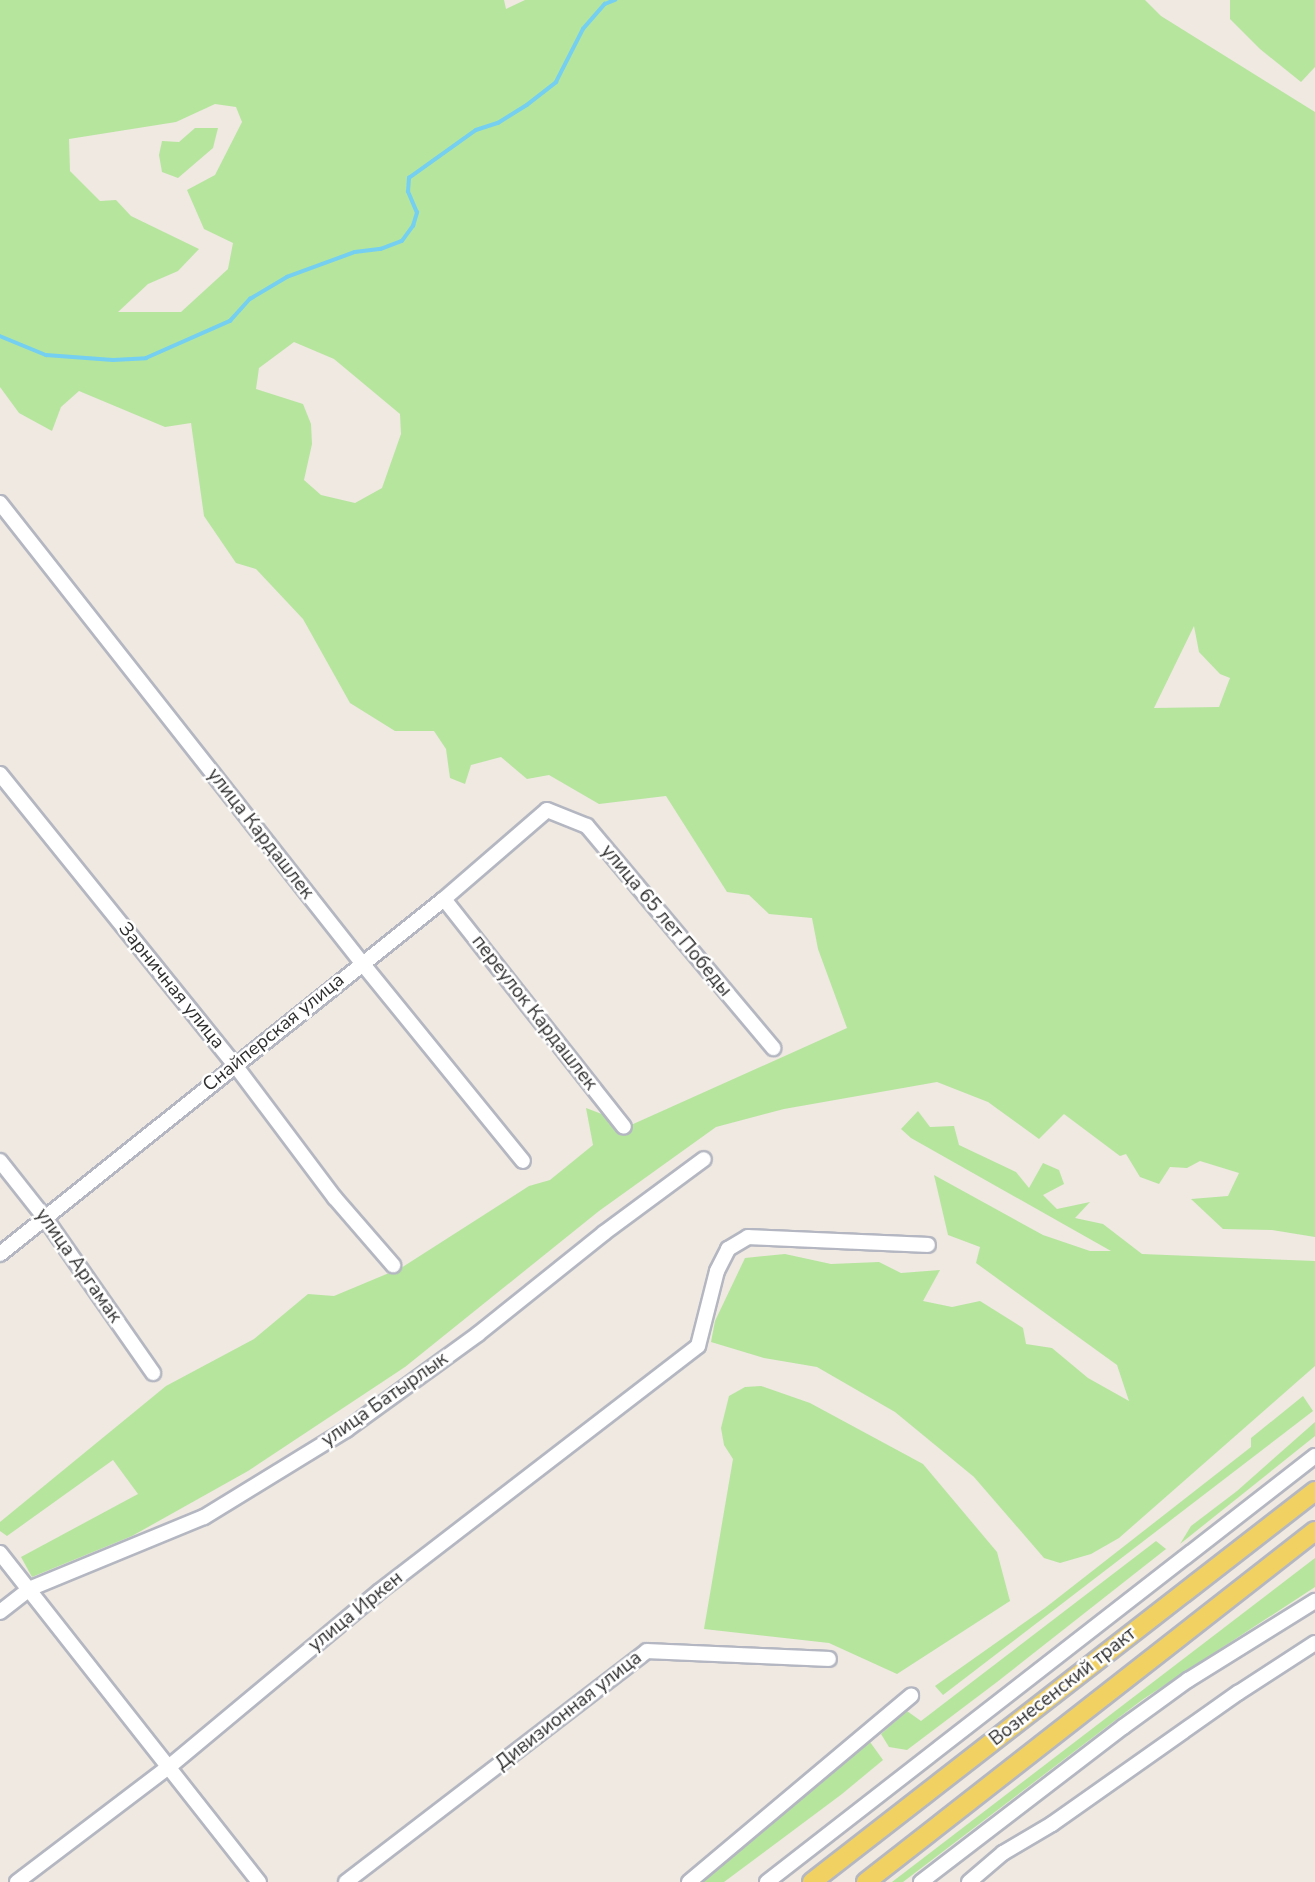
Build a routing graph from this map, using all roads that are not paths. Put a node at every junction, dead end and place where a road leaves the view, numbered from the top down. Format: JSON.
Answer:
{"nodes":[{"id":1,"x":0,"y":503,"type":"edge"},
{"id":2,"x":0,"y":774,"type":"edge"},
{"id":3,"x":547,"y":810,"type":"joint"},
{"id":4,"x":444,"y":899,"type":"junction"},
{"id":5,"x":362,"y":963,"type":"junction"},
{"id":6,"x":773,"y":1048,"type":"dead end"},
{"id":7,"x":235,"y":1065,"type":"junction"},
{"id":8,"x":624,"y":1127,"type":"dead end"},
{"id":9,"x":704,"y":1159,"type":"dead end"},
{"id":10,"x":0,"y":1161,"type":"edge"},
{"id":11,"x":523,"y":1161,"type":"dead end"},
{"id":12,"x":45,"y":1219,"type":"junction"},
{"id":13,"x":928,"y":1245,"type":"dead end"},
{"id":14,"x":0,"y":1254,"type":"edge"},
{"id":15,"x":393,"y":1265,"type":"dead end"},
{"id":16,"x":153,"y":1373,"type":"dead end"},
{"id":17,"x":1315,"y":1456,"type":"edge"},
{"id":18,"x":1315,"y":1491,"type":"edge"},
{"id":19,"x":1315,"y":1531,"type":"edge"},
{"id":20,"x":0,"y":1552,"type":"edge"},
{"id":21,"x":29,"y":1589,"type":"junction"},
{"id":22,"x":1315,"y":1601,"type":"edge"},
{"id":23,"x":0,"y":1612,"type":"edge"},
{"id":24,"x":1315,"y":1643,"type":"edge"},
{"id":25,"x":829,"y":1660,"type":"dead end"},
{"id":26,"x":911,"y":1696,"type":"dead end"},
{"id":27,"x":170,"y":1766,"type":"junction"},
{"id":28,"x":17,"y":1882,"type":"edge"},
{"id":29,"x":260,"y":1882,"type":"edge"},
{"id":30,"x":346,"y":1882,"type":"edge"},
{"id":31,"x":689,"y":1882,"type":"edge"},
{"id":32,"x":767,"y":1882,"type":"edge"},
{"id":33,"x":812,"y":1882,"type":"edge"},
{"id":34,"x":866,"y":1882,"type":"edge"},
{"id":35,"x":921,"y":1882,"type":"edge"},
{"id":36,"x":969,"y":1882,"type":"edge"}],
"edges":[{"from":1,"to":5,"type":"street","name":"улица Кардашлек"},
{"from":2,"to":7,"type":"street","name":"Зарничная улица"},
{"from":3,"to":4,"type":"street","name":"Снайперская улица"},
{"from":3,"to":6,"type":"street","name":"улица 65 лет Победы"},
{"from":4,"to":5,"type":"street","name":"Снайперская улица"},
{"from":4,"to":8,"type":"street","name":"переулок Кардашлек"},
{"from":5,"to":7,"type":"street","name":"Снайперская улица"},
{"from":5,"to":11,"type":"street","name":"улица Кардашлек"},
{"from":7,"to":12,"type":"street","name":"Снайперская улица"},
{"from":7,"to":15,"type":"street","name":"Зарничная улица"},
{"from":9,"to":21,"type":"street","name":"улица Батырлык"},
{"from":10,"to":12,"type":"street","name":"улица Аргамак"},
{"from":12,"to":14,"type":"street","name":"Снайперская улица"},
{"from":12,"to":16,"type":"street","name":"улица Аргамак"},
{"from":13,"to":27,"type":"street","name":"улица Иркен"},
{"from":17,"to":32,"type":"street"},
{"from":18,"to":33,"type":"main road","name":"Вознесенский тракт"},
{"from":19,"to":34,"type":"main road","name":"Вознесенский тракт"},
{"from":20,"to":21,"type":"street"},
{"from":21,"to":23,"type":"street","name":"улица Батырлык"},
{"from":21,"to":27,"type":"street"},
{"from":22,"to":35,"type":"street"},
{"from":24,"to":36,"type":"street"},
{"from":25,"to":30,"type":"street","name":"Дивизионная улица"},
{"from":26,"to":31,"type":"street"},
{"from":27,"to":28,"type":"street","name":"улица Иркен"},
{"from":27,"to":29,"type":"street"}]}
